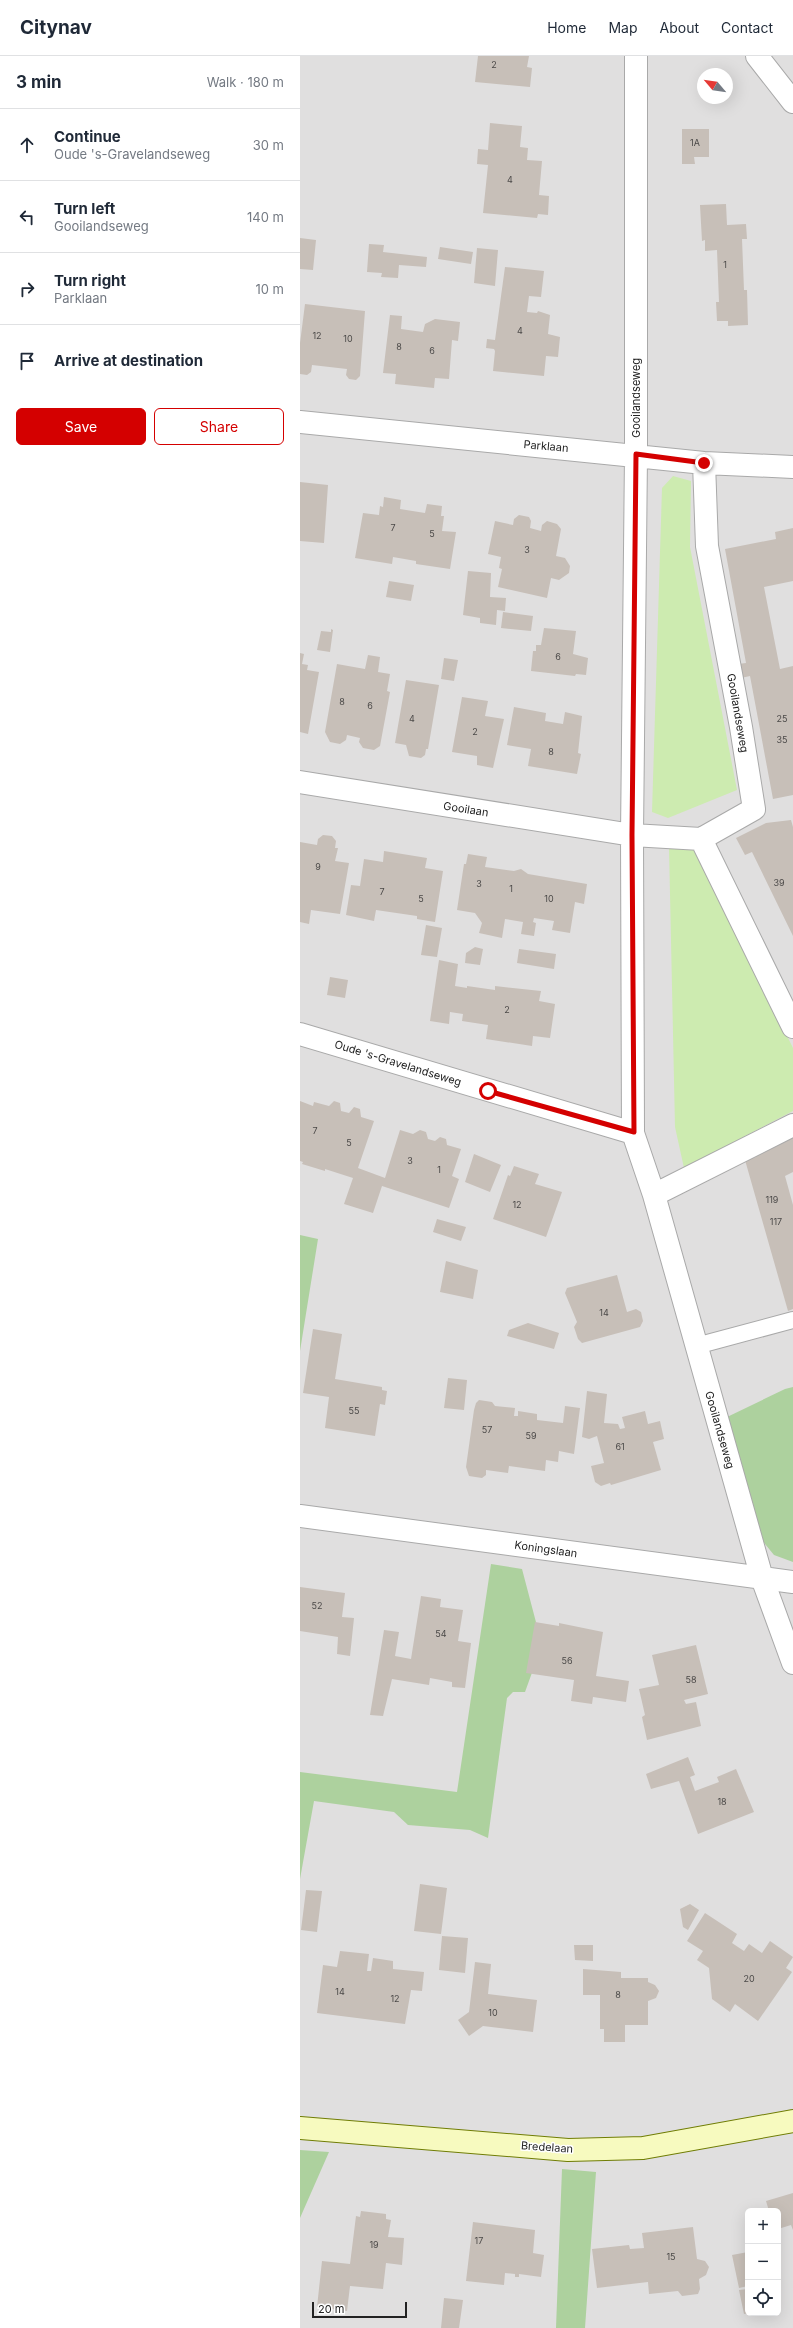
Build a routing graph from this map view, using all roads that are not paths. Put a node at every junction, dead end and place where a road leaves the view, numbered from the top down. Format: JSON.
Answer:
{"nodes":[{"id":1,"x":636,"y":56,"type":"edge"},
{"id":2,"x":757,"y":56,"type":"edge"},
{"id":3,"x":793,"y":102,"type":"edge"},
{"id":4,"x":300,"y":422,"type":"edge"},
{"id":5,"x":636,"y":454,"type":"junction"},
{"id":6,"x":704,"y":463,"type":"junction"},
{"id":7,"x":793,"y":467,"type":"edge"},
{"id":8,"x":300,"y":782,"type":"edge"},
{"id":9,"x":632,"y":835,"type":"junction"},
{"id":10,"x":701,"y":838,"type":"junction"},
{"id":11,"x":793,"y":1027,"type":"edge"},
{"id":12,"x":300,"y":1034,"type":"edge"},
{"id":13,"x":793,"y":1124,"type":"edge"},
{"id":14,"x":634,"y":1132,"type":"junction"},
{"id":15,"x":654,"y":1195,"type":"junction"},
{"id":16,"x":793,"y":1320,"type":"edge"},
{"id":17,"x":696,"y":1346,"type":"junction"},
{"id":18,"x":300,"y":1516,"type":"edge"},
{"id":19,"x":762,"y":1578,"type":"junction"},
{"id":20,"x":793,"y":1582,"type":"edge"},
{"id":21,"x":793,"y":1663,"type":"edge"},
{"id":22,"x":793,"y":2121,"type":"edge"},
{"id":23,"x":300,"y":2128,"type":"edge"}],
"edges":[{"from":1,"to":5,"type":"street","name":"Gooilandseweg"},
{"from":2,"to":3,"type":"street"},
{"from":4,"to":5,"type":"street","name":"Parklaan"},
{"from":5,"to":6,"type":"street","name":"Parklaan"},
{"from":5,"to":9,"type":"street","name":"Gooilandseweg"},
{"from":6,"to":7,"type":"street","name":"Parklaan"},
{"from":6,"to":10,"type":"street","name":"Gooilandseweg"},
{"from":8,"to":9,"type":"street","name":"Gooilaan"},
{"from":9,"to":10,"type":"street"},
{"from":9,"to":14,"type":"street","name":"Gooilandseweg"},
{"from":10,"to":11,"type":"street"},
{"from":12,"to":14,"type":"street","name":"Oude 's-Gravelandseweg"},
{"from":13,"to":15,"type":"street"},
{"from":14,"to":15,"type":"street","name":"Gooilandseweg"},
{"from":15,"to":17,"type":"street","name":"Gooilandseweg"},
{"from":16,"to":17,"type":"lane"},
{"from":17,"to":19,"type":"street","name":"Gooilandseweg"},
{"from":18,"to":19,"type":"street","name":"Koningslaan"},
{"from":19,"to":20,"type":"street","name":"Koningslaan"},
{"from":19,"to":21,"type":"street","name":"Gooilandseweg"},
{"from":22,"to":23,"type":"main road","name":"Bredelaan"}]}
